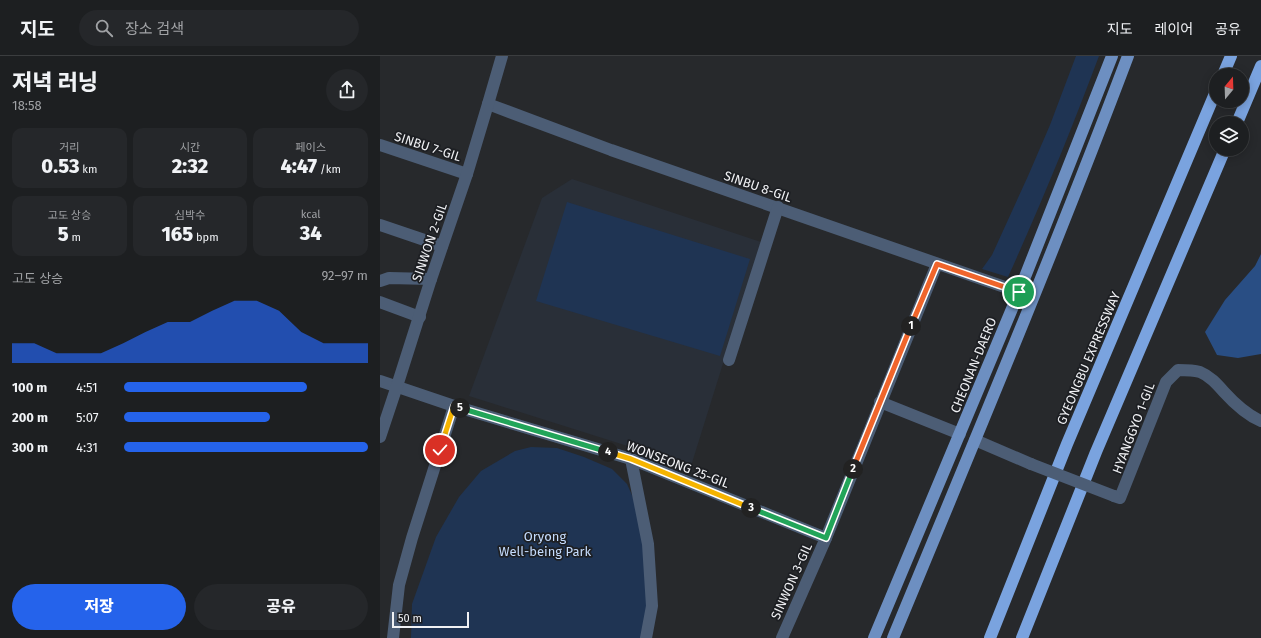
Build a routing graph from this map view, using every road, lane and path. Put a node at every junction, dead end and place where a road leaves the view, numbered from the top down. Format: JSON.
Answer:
{"nodes":[{"id":1,"x":502,"y":56,"type":"edge"},
{"id":2,"x":1112,"y":56,"type":"edge"},
{"id":3,"x":1128,"y":56,"type":"edge"},
{"id":4,"x":1231,"y":56,"type":"edge"},
{"id":5,"x":1261,"y":66,"type":"edge"},
{"id":6,"x":1226,"y":68,"type":"edge"},
{"id":7,"x":488,"y":104,"type":"junction"},
{"id":8,"x":1209,"y":108,"type":"edge"},
{"id":9,"x":1239,"y":116,"type":"edge"},
{"id":10,"x":380,"y":145,"type":"edge"},
{"id":11,"x":1222,"y":156,"type":"edge"},
{"id":12,"x":467,"y":174,"type":"junction"},
{"id":13,"x":778,"y":207,"type":"junction"},
{"id":14,"x":380,"y":224,"type":"edge"},
{"id":15,"x":442,"y":246,"type":"junction"},
{"id":16,"x":937,"y":264,"type":"junction"},
{"id":17,"x":431,"y":279,"type":"junction"},
{"id":18,"x":380,"y":281,"type":"edge"},
{"id":19,"x":1019,"y":292,"type":"junction"},
{"id":20,"x":380,"y":302,"type":"edge"},
{"id":21,"x":420,"y":316,"type":"junction"},
{"id":22,"x":729,"y":360,"type":"dead end"},
{"id":23,"x":380,"y":381,"type":"edge"},
{"id":24,"x":397,"y":386,"type":"junction"},
{"id":25,"x":880,"y":402,"type":"junction"},
{"id":26,"x":454,"y":406,"type":"junction"},
{"id":27,"x":1261,"y":421,"type":"edge"},
{"id":28,"x":960,"y":434,"type":"junction"},
{"id":29,"x":380,"y":437,"type":"edge"},
{"id":30,"x":975,"y":440,"type":"junction"},
{"id":31,"x":631,"y":459,"type":"junction"},
{"id":32,"x":826,"y":538,"type":"junction"},
{"id":33,"x":393,"y":638,"type":"edge"},
{"id":34,"x":646,"y":638,"type":"edge"},
{"id":35,"x":782,"y":638,"type":"edge"},
{"id":36,"x":874,"y":638,"type":"edge"},
{"id":37,"x":893,"y":638,"type":"edge"},
{"id":38,"x":990,"y":638,"type":"edge"},
{"id":39,"x":1022,"y":638,"type":"edge"}],
"edges":[{"from":1,"to":7,"type":"street","name":"SINWON 2-GIL"},
{"from":2,"to":19,"type":"main road","name":"CHEONAN-DAERO"},
{"from":3,"to":30,"type":"main road"},
{"from":4,"to":6,"type":"highway"},
{"from":5,"to":9,"type":"highway"},
{"from":7,"to":12,"type":"street","name":"SINWON 2-GIL"},
{"from":7,"to":13,"type":"street","name":"SINBU 8-GIL"},
{"from":8,"to":38,"type":"highway","name":"GYEONGBU EXPRESSWAY"},
{"from":10,"to":12,"type":"street","name":"SINBU 7-GIL"},
{"from":11,"to":39,"type":"highway"},
{"from":12,"to":15,"type":"street","name":"SINWON 2-GIL"},
{"from":13,"to":16,"type":"street","name":"SINBU 8-GIL"},
{"from":13,"to":22,"type":"street"},
{"from":14,"to":15,"type":"street"},
{"from":15,"to":17,"type":"street","name":"SINWON 2-GIL"},
{"from":16,"to":19,"type":"street","name":"SINBU 8-GIL"},
{"from":16,"to":25,"type":"street","name":"SINWON 3-GIL"},
{"from":17,"to":18,"type":"street"},
{"from":17,"to":21,"type":"street","name":"SINWON 2-GIL"},
{"from":19,"to":28,"type":"main road","name":"CHEONAN-DAERO"},
{"from":20,"to":21,"type":"street"},
{"from":21,"to":24,"type":"street","name":"SINWON 2-GIL"},
{"from":23,"to":24,"type":"street","name":"WONSEONG 25-GIL"},
{"from":24,"to":26,"type":"street","name":"WONSEONG 25-GIL"},
{"from":24,"to":29,"type":"street","name":"SINWON 2-GIL"},
{"from":25,"to":28,"type":"street"},
{"from":25,"to":32,"type":"street","name":"SINWON 3-GIL"},
{"from":26,"to":31,"type":"street","name":"WONSEONG 25-GIL"},
{"from":26,"to":33,"type":"street"},
{"from":27,"to":30,"type":"street","name":"HYANGGYO 1-GIL","bridge":true},
{"from":28,"to":36,"type":"main road","name":"CHEONAN-DAERO"},
{"from":30,"to":37,"type":"main road"},
{"from":31,"to":32,"type":"street","name":"WONSEONG 25-GIL"},
{"from":31,"to":34,"type":"street"},
{"from":32,"to":35,"type":"street","name":"SINWON 3-GIL"}]}
